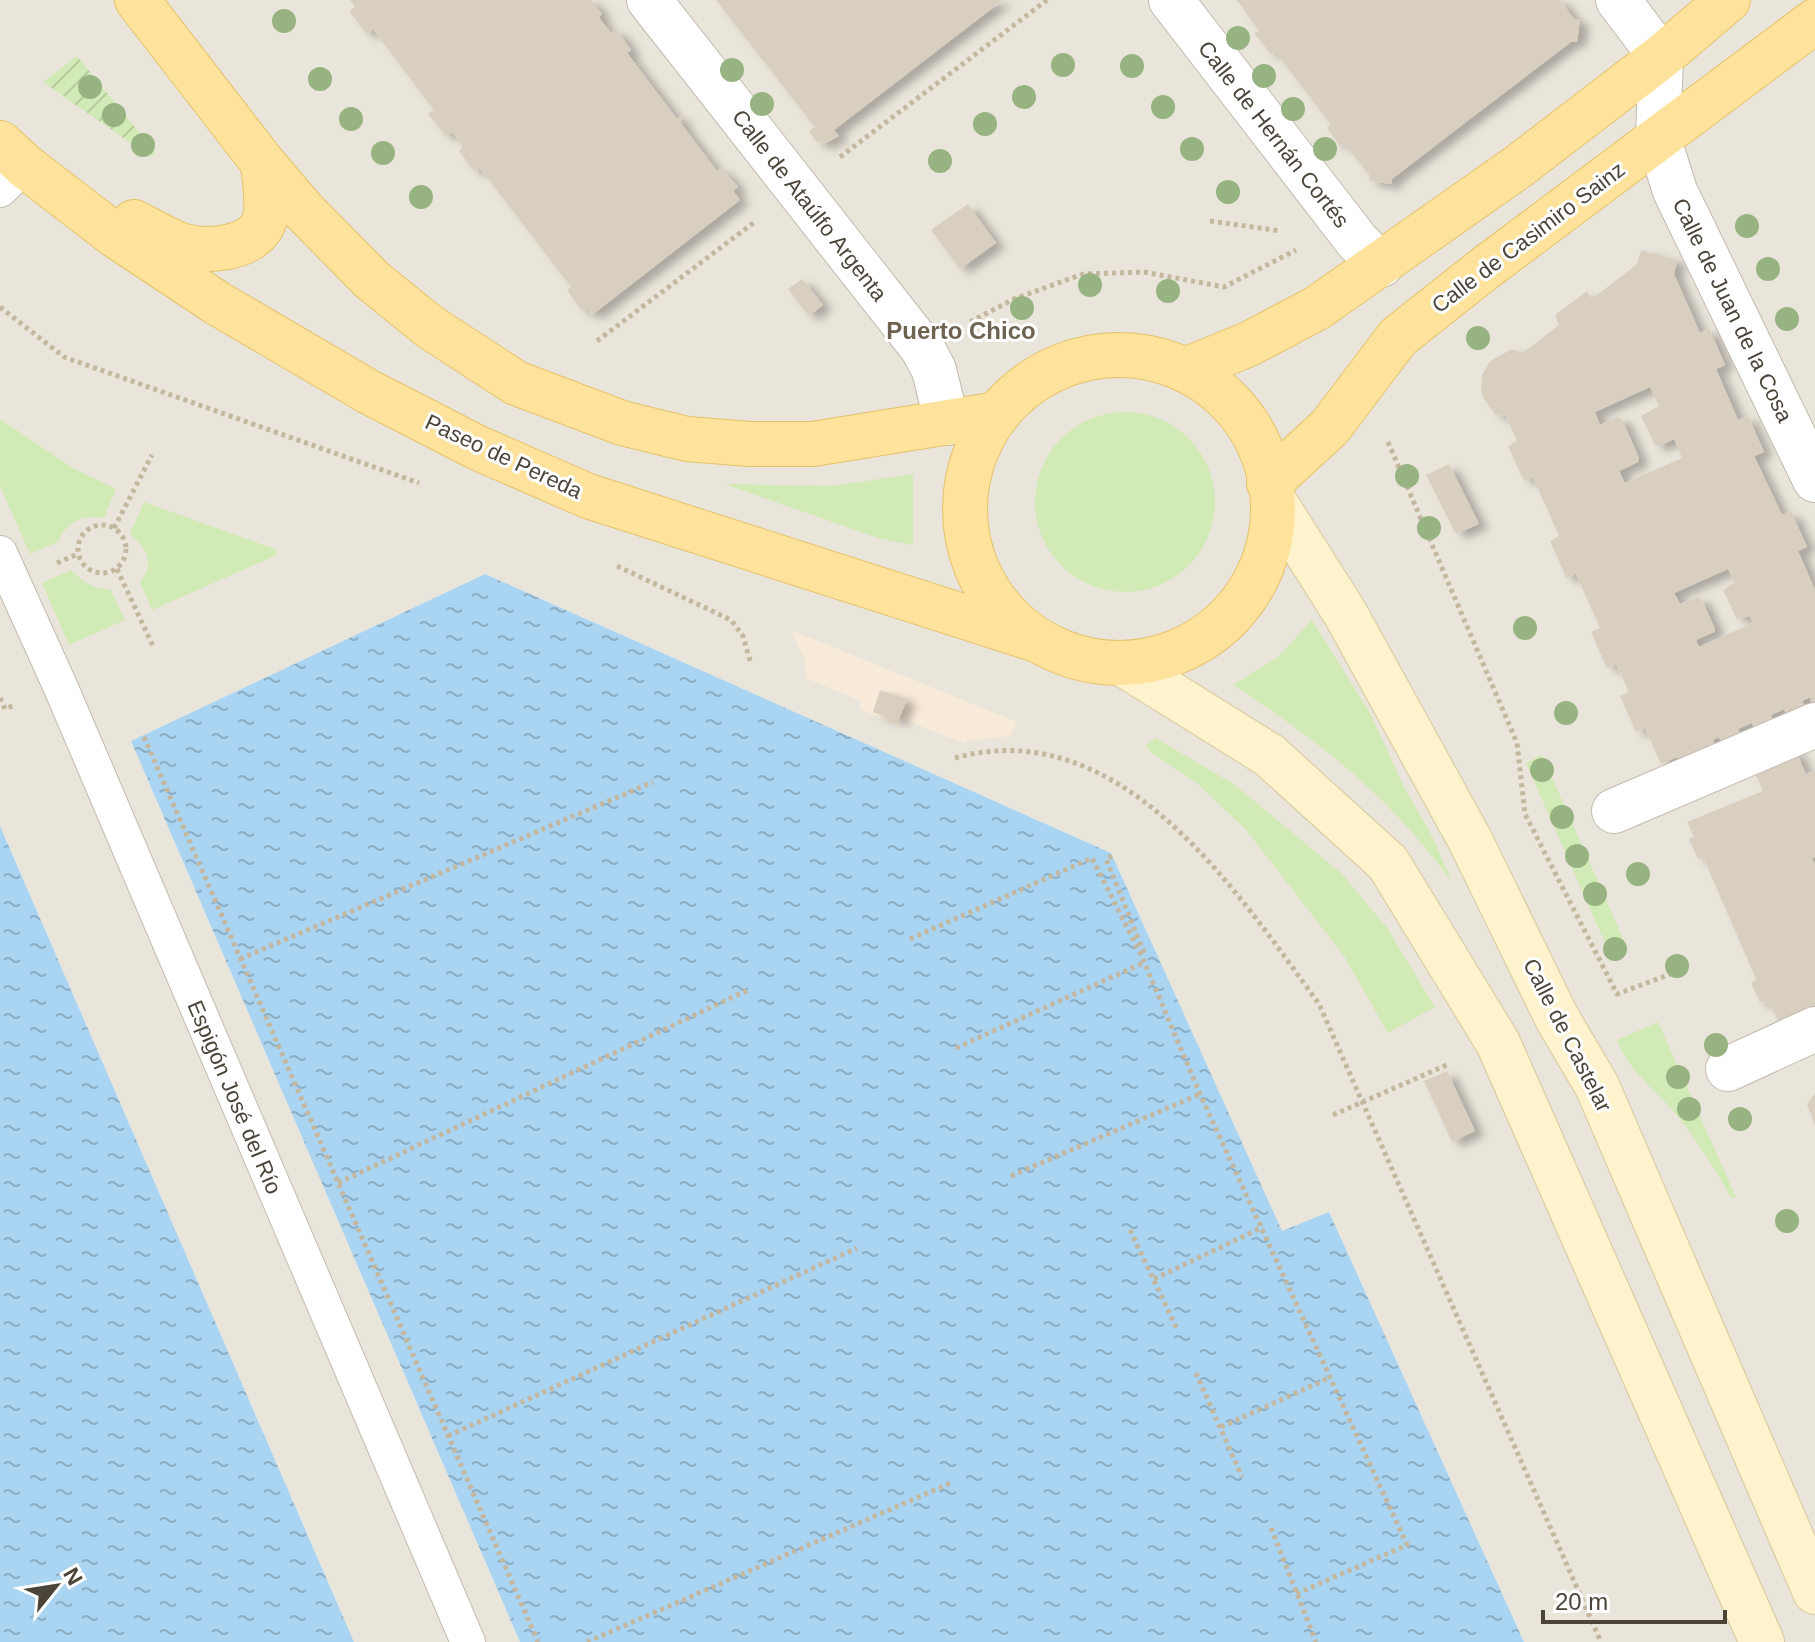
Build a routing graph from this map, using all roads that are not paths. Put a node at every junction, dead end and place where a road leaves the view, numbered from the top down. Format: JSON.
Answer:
{"nodes":[{"id":1,"x":137,"y":0,"type":"edge"},
{"id":2,"x":649,"y":0,"type":"edge"},
{"id":3,"x":1171,"y":0,"type":"edge"},
{"id":4,"x":1618,"y":0,"type":"edge"},
{"id":5,"x":1728,"y":0,"type":"edge"},
{"id":6,"x":1815,"y":21,"type":"edge"},
{"id":7,"x":1661,"y":57,"type":"junction"},
{"id":8,"x":1658,"y":137,"type":"junction"},
{"id":9,"x":263,"y":163,"type":"junction"},
{"id":10,"x":8,"y":166,"type":"edge"},
{"id":11,"x":1381,"y":265,"type":"junction"},
{"id":12,"x":1185,"y":370,"type":"junction"},
{"id":13,"x":992,"y":415,"type":"junction"},
{"id":14,"x":947,"y":423,"type":"junction"},
{"id":15,"x":1815,"y":480,"type":"edge"},
{"id":16,"x":1272,"y":492,"type":"junction"},
{"id":17,"x":0,"y":553,"type":"edge"},
{"id":18,"x":1034,"y":639,"type":"junction"},
{"id":19,"x":1123,"y":664,"type":"junction"},
{"id":20,"x":1815,"y":725,"type":"edge"},
{"id":21,"x":1614,"y":811,"type":"dead end"},
{"id":22,"x":1815,"y":1029,"type":"edge"},
{"id":23,"x":1728,"y":1069,"type":"dead end"},
{"id":24,"x":1815,"y":1592,"type":"edge"},
{"id":25,"x":468,"y":1642,"type":"edge"},
{"id":26,"x":1762,"y":1642,"type":"edge"}],
"edges":[{"from":1,"to":9,"type":"main road"},
{"from":2,"to":14,"type":"street","name":"Calle de Ataúlfo Argenta"},
{"from":3,"to":11,"type":"street","name":"Calle de Hernán Cortés"},
{"from":4,"to":7,"type":"street"},
{"from":5,"to":7,"type":"main road"},
{"from":6,"to":8,"type":"main road","name":"Calle de Casimiro Sainz"},
{"from":7,"to":8,"type":"street","name":"Calle de Juan de la Cosa"},
{"from":7,"to":11,"type":"main road"},
{"from":8,"to":15,"type":"street","name":"Calle de Juan de la Cosa"},
{"from":8,"to":16,"type":"main road","name":"Calle de Casimiro Sainz"},
{"from":9,"to":10,"type":"main road","name":"Paseo de Pereda"},
{"from":9,"to":14,"type":"main road"},
{"from":10,"to":18,"type":"main road","name":"Paseo de Pereda"},
{"from":11,"to":12,"type":"main road"},
{"from":12,"to":13,"type":"main road"},
{"from":12,"to":16,"type":"main road"},
{"from":13,"to":14,"type":"main road"},
{"from":13,"to":18,"type":"main road"},
{"from":16,"to":19,"type":"main road"},
{"from":16,"to":24,"type":"main road","name":"Calle de Castelar"},
{"from":17,"to":25,"type":"lane","name":"Espigón José del Río"},
{"from":18,"to":19,"type":"main road","name":"Paseo de Pereda"},
{"from":19,"to":26,"type":"main road"},
{"from":20,"to":21,"type":"street"},
{"from":22,"to":23,"type":"street"}]}
